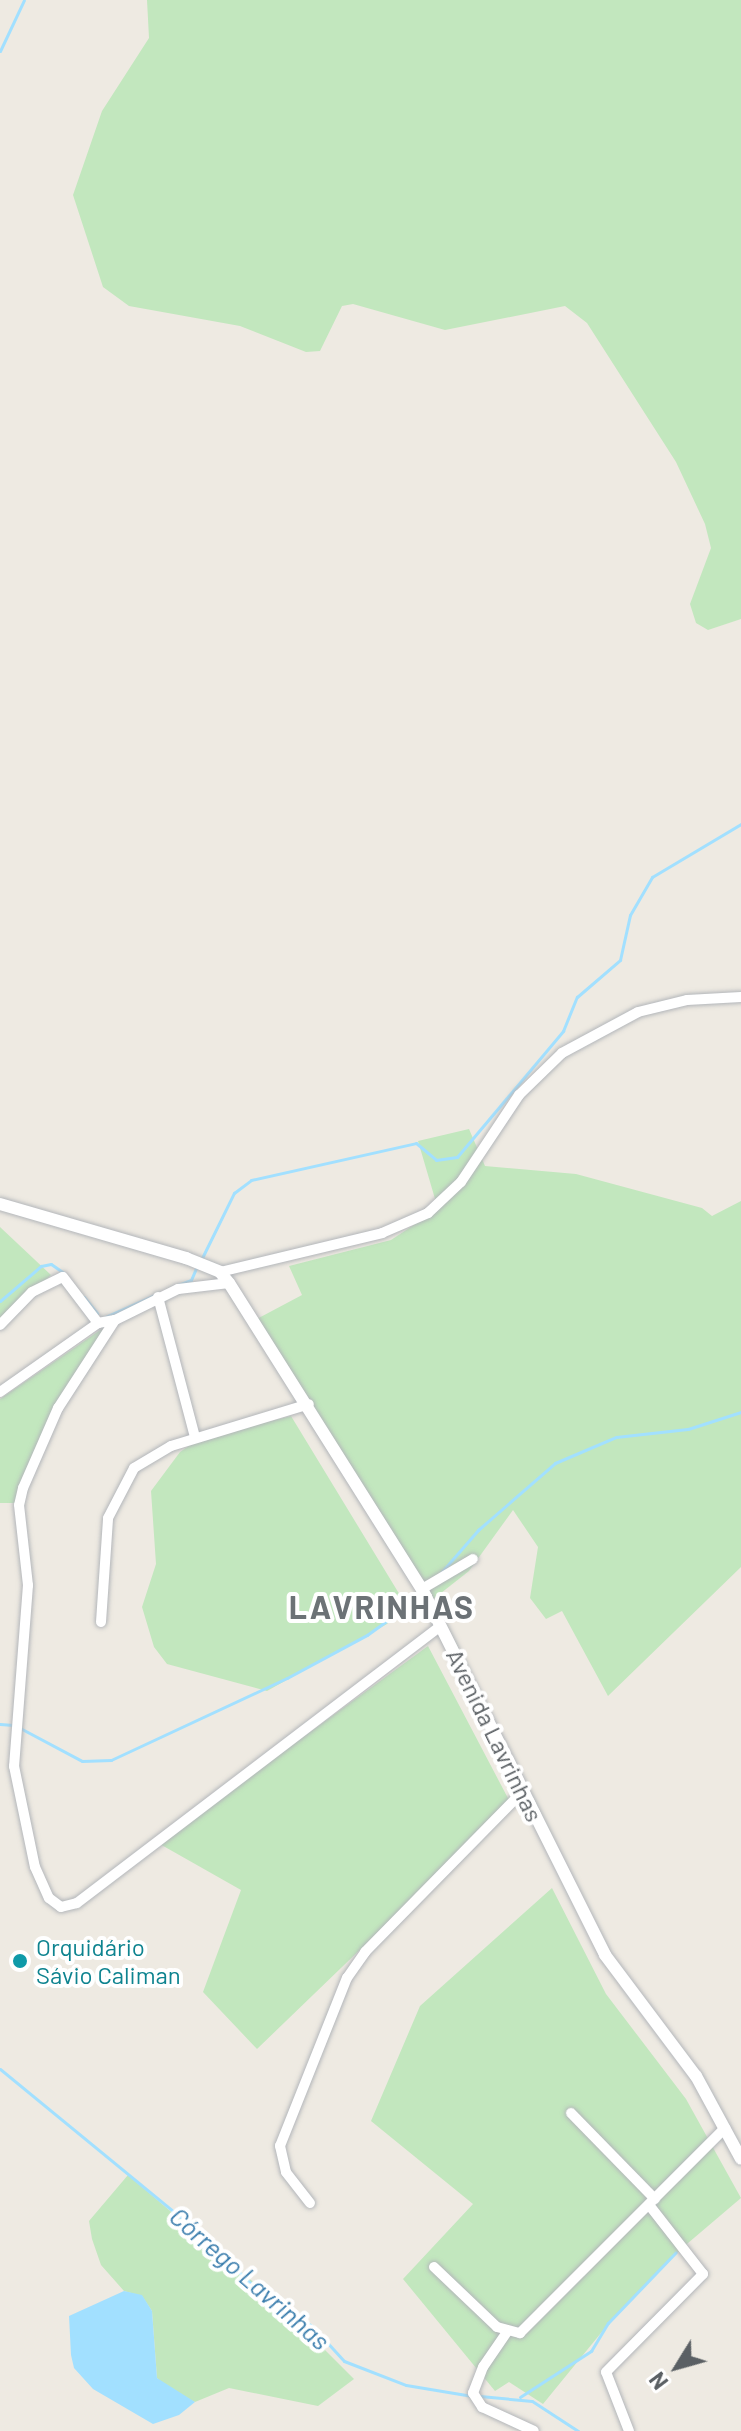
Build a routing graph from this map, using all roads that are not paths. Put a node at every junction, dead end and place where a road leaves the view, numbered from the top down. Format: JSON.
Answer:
{"nodes":[{"id":1,"x":741,"y":997,"type":"edge"},
{"id":2,"x":0,"y":1204,"type":"edge"},
{"id":3,"x":220,"y":1272,"type":"junction"},
{"id":4,"x":229,"y":1283,"type":"junction"},
{"id":5,"x":158,"y":1297,"type":"junction"},
{"id":6,"x":115,"y":1320,"type":"junction"},
{"id":7,"x":98,"y":1323,"type":"junction"},
{"id":8,"x":0,"y":1325,"type":"edge"},
{"id":9,"x":0,"y":1392,"type":"edge"},
{"id":10,"x":309,"y":1404,"type":"junction"},
{"id":11,"x":195,"y":1437,"type":"junction"},
{"id":12,"x":473,"y":1559,"type":"dead end"},
{"id":13,"x":422,"y":1589,"type":"junction"},
{"id":14,"x":101,"y":1622,"type":"dead end"},
{"id":15,"x":441,"y":1626,"type":"junction"},
{"id":16,"x":523,"y":1791,"type":"junction"},
{"id":17,"x":571,"y":2113,"type":"dead end"},
{"id":18,"x":725,"y":2128,"type":"junction"},
{"id":19,"x":741,"y":2159,"type":"edge"},
{"id":20,"x":652,"y":2202,"type":"junction"},
{"id":21,"x":310,"y":2203,"type":"dead end"},
{"id":22,"x":434,"y":2267,"type":"dead end"},
{"id":23,"x":507,"y":2332,"type":"junction"},
{"id":24,"x":534,"y":2431,"type":"edge"},
{"id":25,"x":629,"y":2431,"type":"edge"}],
"edges":[{"from":1,"to":3,"type":"street"},
{"from":2,"to":3,"type":"street"},
{"from":3,"to":4,"type":"street","name":"Avenida Lavrinhas"},
{"from":4,"to":5,"type":"street"},
{"from":4,"to":10,"type":"street","name":"Avenida Lavrinhas"},
{"from":5,"to":6,"type":"street"},
{"from":5,"to":11,"type":"street"},
{"from":6,"to":7,"type":"street"},
{"from":6,"to":15,"type":"street"},
{"from":7,"to":8,"type":"street"},
{"from":7,"to":9,"type":"street"},
{"from":10,"to":11,"type":"street"},
{"from":10,"to":13,"type":"street","name":"Avenida Lavrinhas"},
{"from":11,"to":14,"type":"street"},
{"from":12,"to":13,"type":"street"},
{"from":13,"to":15,"type":"street","name":"Avenida Lavrinhas"},
{"from":15,"to":16,"type":"street","name":"Avenida Lavrinhas"},
{"from":16,"to":18,"type":"street","name":"Avenida Lavrinhas"},
{"from":16,"to":21,"type":"street"},
{"from":17,"to":20,"type":"street"},
{"from":18,"to":19,"type":"street","name":"Avenida Lavrinhas"},
{"from":18,"to":20,"type":"street"},
{"from":20,"to":23,"type":"street"},
{"from":20,"to":25,"type":"street"},
{"from":22,"to":23,"type":"street"},
{"from":23,"to":24,"type":"street"}]}
